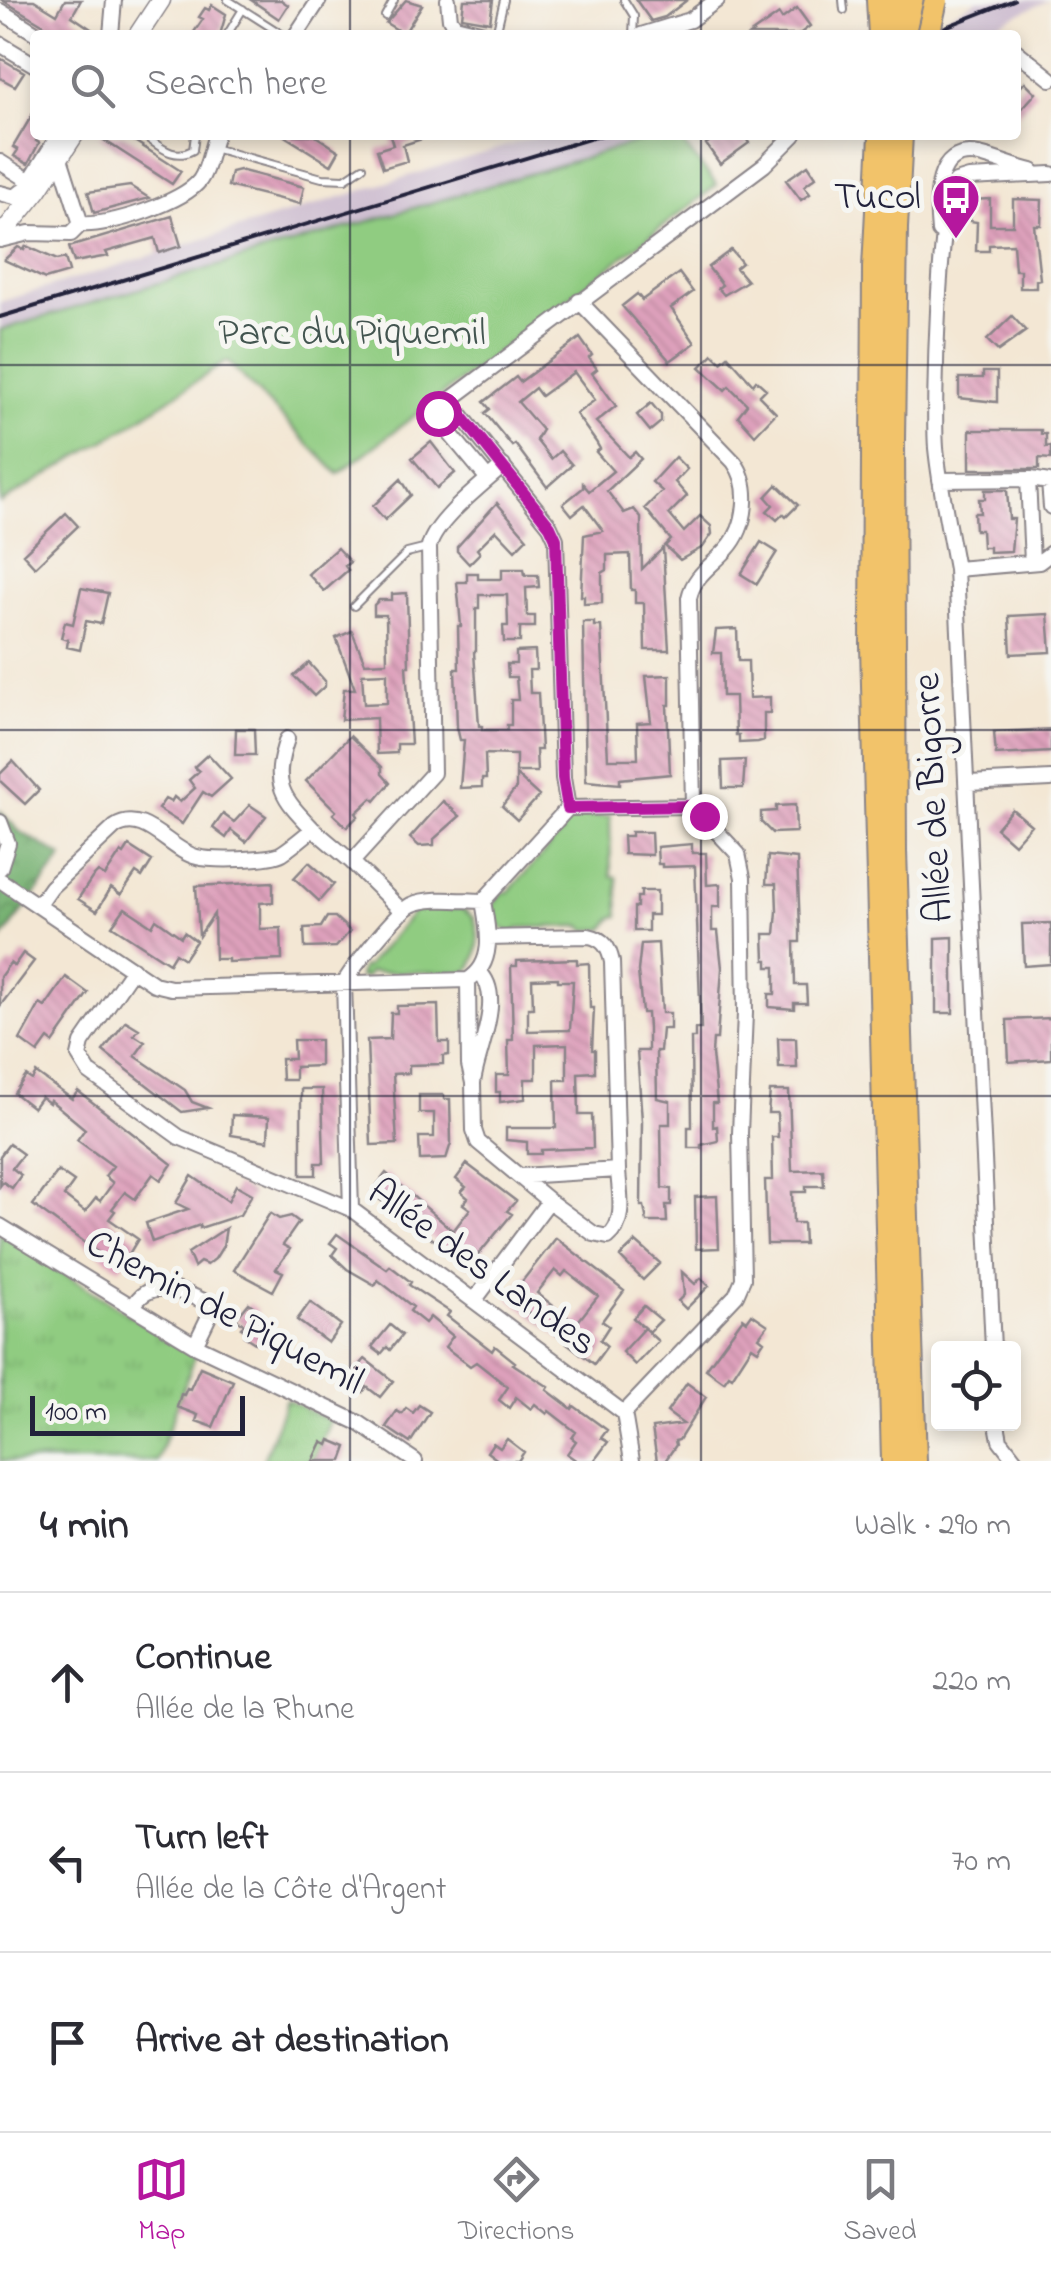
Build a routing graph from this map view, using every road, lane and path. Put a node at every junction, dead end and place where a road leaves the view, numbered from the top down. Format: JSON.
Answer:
{"nodes":[{"id":1,"x":114,"y":0,"type":"edge"},
{"id":2,"x":161,"y":0,"type":"edge"},
{"id":3,"x":228,"y":0,"type":"edge"},
{"id":4,"x":319,"y":0,"type":"edge"},
{"id":5,"x":394,"y":0,"type":"edge"},
{"id":6,"x":448,"y":0,"type":"edge"},
{"id":7,"x":504,"y":0,"type":"edge"},
{"id":8,"x":624,"y":0,"type":"edge"},
{"id":9,"x":718,"y":0,"type":"edge"},
{"id":10,"x":843,"y":0,"type":"edge"},
{"id":11,"x":878,"y":0,"type":"edge"},
{"id":12,"x":897,"y":0,"type":"edge"},
{"id":13,"x":918,"y":0,"type":"edge"},
{"id":14,"x":936,"y":0,"type":"edge"},
{"id":15,"x":244,"y":10,"type":"junction"},
{"id":16,"x":844,"y":10,"type":"dead end"},
{"id":17,"x":7,"y":15,"type":"edge"},
{"id":18,"x":385,"y":16,"type":"dead end"},
{"id":19,"x":692,"y":28,"type":"edge"},
{"id":20,"x":31,"y":30,"type":"edge"},
{"id":21,"x":111,"y":30,"type":"edge"},
{"id":22,"x":141,"y":30,"type":"edge"},
{"id":23,"x":232,"y":30,"type":"edge"},
{"id":24,"x":275,"y":30,"type":"edge"},
{"id":25,"x":299,"y":30,"type":"edge"},
{"id":26,"x":472,"y":30,"type":"edge"},
{"id":27,"x":495,"y":30,"type":"edge"},
{"id":28,"x":636,"y":30,"type":"edge"},
{"id":29,"x":880,"y":30,"type":"edge"},
{"id":30,"x":893,"y":30,"type":"edge"},
{"id":31,"x":914,"y":30,"type":"edge"},
{"id":32,"x":929,"y":30,"type":"edge"},
{"id":33,"x":0,"y":43,"type":"edge"},
{"id":34,"x":1021,"y":55,"type":"edge"},
{"id":35,"x":30,"y":62,"type":"edge"},
{"id":36,"x":1051,"y":79,"type":"edge"},
{"id":37,"x":56,"y":140,"type":"edge"},
{"id":38,"x":71,"y":140,"type":"edge"},
{"id":39,"x":151,"y":140,"type":"edge"},
{"id":40,"x":194,"y":140,"type":"edge"},
{"id":41,"x":789,"y":140,"type":"edge"},
{"id":42,"x":872,"y":140,"type":"edge"},
{"id":43,"x":881,"y":140,"type":"edge"},
{"id":44,"x":902,"y":140,"type":"edge"},
{"id":45,"x":910,"y":140,"type":"edge"},
{"id":46,"x":212,"y":147,"type":"edge"},
{"id":47,"x":193,"y":150,"type":"junction"},
{"id":48,"x":971,"y":154,"type":"junction"},
{"id":49,"x":60,"y":158,"type":"junction"},
{"id":50,"x":0,"y":162,"type":"edge"},
{"id":51,"x":364,"y":167,"type":"dead end"},
{"id":52,"x":1049,"y":174,"type":"edge"},
{"id":53,"x":974,"y":178,"type":"junction"},
{"id":54,"x":33,"y":185,"type":"junction"},
{"id":55,"x":0,"y":193,"type":"edge"},
{"id":56,"x":82,"y":224,"type":"junction"},
{"id":57,"x":896,"y":228,"type":"junction"},
{"id":58,"x":0,"y":238,"type":"edge"},
{"id":59,"x":942,"y":246,"type":"junction"},
{"id":60,"x":874,"y":268,"type":"junction"},
{"id":61,"x":579,"y":301,"type":"junction"},
{"id":62,"x":449,"y":400,"type":"junction"},
{"id":63,"x":883,"y":437,"type":"junction"},
{"id":64,"x":503,"y":466,"type":"junction"},
{"id":65,"x":488,"y":479,"type":"junction"},
{"id":66,"x":1028,"y":479,"type":"junction"},
{"id":67,"x":940,"y":480,"type":"junction"},
{"id":68,"x":1051,"y":507,"type":"edge"},
{"id":69,"x":429,"y":548,"type":"junction"},
{"id":70,"x":1051,"y":554,"type":"edge"},
{"id":71,"x":1032,"y":562,"type":"junction"},
{"id":72,"x":956,"y":569,"type":"junction"},
{"id":73,"x":354,"y":606,"type":"dead end"},
{"id":74,"x":287,"y":739,"type":"dead end"},
{"id":75,"x":1051,"y":779,"type":"edge"},
{"id":76,"x":968,"y":783,"type":"junction"},
{"id":77,"x":693,"y":806,"type":"junction"},
{"id":78,"x":568,"y":808,"type":"junction"},
{"id":79,"x":0,"y":822,"type":"edge"},
{"id":80,"x":313,"y":829,"type":"junction"},
{"id":81,"x":352,"y":862,"type":"junction"},
{"id":82,"x":0,"y":868,"type":"edge"},
{"id":83,"x":0,"y":880,"type":"edge"},
{"id":84,"x":482,"y":901,"type":"junction"},
{"id":85,"x":39,"y":904,"type":"junction"},
{"id":86,"x":403,"y":912,"type":"junction"},
{"id":87,"x":488,"y":938,"type":"junction"},
{"id":88,"x":133,"y":968,"type":"junction"},
{"id":89,"x":473,"y":976,"type":"junction"},
{"id":90,"x":344,"y":983,"type":"junction"},
{"id":91,"x":618,"y":1170,"type":"junction"},
{"id":92,"x":521,"y":1176,"type":"junction"},
{"id":93,"x":549,"y":1201,"type":"junction"},
{"id":94,"x":350,"y":1209,"type":"junction"},
{"id":95,"x":0,"y":1226,"type":"edge"},
{"id":96,"x":474,"y":1301,"type":"junction"},
{"id":97,"x":133,"y":1308,"type":"junction"},
{"id":98,"x":994,"y":1341,"type":"edge"},
{"id":99,"x":195,"y":1345,"type":"junction"},
{"id":100,"x":624,"y":1413,"type":"junction"},
{"id":101,"x":998,"y":1431,"type":"edge"},
{"id":102,"x":415,"y":1461,"type":"edge"},
{"id":103,"x":632,"y":1461,"type":"edge"},
{"id":104,"x":894,"y":1461,"type":"edge"},
{"id":105,"x":915,"y":1461,"type":"edge"},
{"id":106,"x":1016,"y":1461,"type":"edge"}],
"edges":[{"from":1,"to":21,"type":"street"},
{"from":2,"to":22,"type":"street"},
{"from":3,"to":15,"type":"lane"},
{"from":4,"to":25,"type":"street"},
{"from":5,"to":18,"type":"lane"},
{"from":6,"to":26,"type":"street"},
{"from":7,"to":27,"type":"lane"},
{"from":8,"to":28,"type":"lane"},
{"from":9,"to":19,"type":"street"},
{"from":10,"to":16,"type":"lane"},
{"from":11,"to":29,"type":"highway"},
{"from":12,"to":30,"type":"highway"},
{"from":13,"to":31,"type":"highway"},
{"from":14,"to":32,"type":"highway","bridge":true},
{"from":15,"to":23,"type":"lane"},
{"from":15,"to":24,"type":"lane"},
{"from":17,"to":20,"type":"street"},
{"from":17,"to":33,"type":"street"},
{"from":33,"to":35,"type":"street"},
{"from":34,"to":36,"type":"street"},
{"from":37,"to":54,"type":"street"},
{"from":38,"to":49,"type":"street"},
{"from":39,"to":47,"type":"lane"},
{"from":40,"to":47,"type":"lane"},
{"from":41,"to":61,"type":"street"},
{"from":42,"to":60,"type":"highway"},
{"from":43,"to":60,"type":"highway"},
{"from":44,"to":57,"type":"highway"},
{"from":45,"to":57,"type":"highway"},
{"from":46,"to":47,"type":"lane"},
{"from":46,"to":51,"type":"lane"},
{"from":46,"to":56,"type":"street"},
{"from":48,"to":52,"type":"street"},
{"from":48,"to":53,"type":"lane"},
{"from":48,"to":59,"type":"street","name":"Allée de Bigorre"},
{"from":49,"to":54,"type":"street"},
{"from":49,"to":56,"type":"street"},
{"from":50,"to":54,"type":"street"},
{"from":52,"to":53,"type":"street"},
{"from":53,"to":59,"type":"street","name":"Allée de Bigorre"},
{"from":54,"to":55,"type":"street"},
{"from":54,"to":58,"type":"street"},
{"from":56,"to":58,"type":"street"},
{"from":57,"to":63,"type":"highway"},
{"from":59,"to":67,"type":"street","name":"Allée de Bigorre"},
{"from":60,"to":63,"type":"highway"},
{"from":61,"to":62,"type":"street"},
{"from":61,"to":77,"type":"street"},
{"from":62,"to":64,"type":"street"},
{"from":62,"to":65,"type":"street"},
{"from":63,"to":104,"type":"highway"},
{"from":63,"to":105,"type":"highway"},
{"from":64,"to":65,"type":"street"},
{"from":64,"to":78,"type":"street"},
{"from":65,"to":69,"type":"street"},
{"from":66,"to":67,"type":"street"},
{"from":66,"to":68,"type":"street"},
{"from":66,"to":71,"type":"street"},
{"from":67,"to":72,"type":"street","name":"Allée de Bigorre"},
{"from":69,"to":73,"type":"lane"},
{"from":69,"to":81,"type":"street"},
{"from":70,"to":71,"type":"street"},
{"from":71,"to":72,"type":"street"},
{"from":72,"to":76,"type":"street","name":"Allée de Bigorre"},
{"from":74,"to":80,"type":"street"},
{"from":75,"to":76,"type":"street"},
{"from":76,"to":98,"type":"street","name":"Allée de Bigorre"},
{"from":77,"to":78,"type":"street"},
{"from":77,"to":100,"type":"street"},
{"from":78,"to":84,"type":"street"},
{"from":79,"to":82,"type":"street"},
{"from":80,"to":81,"type":"street"},
{"from":80,"to":85,"type":"street"},
{"from":81,"to":86,"type":"street"},
{"from":83,"to":85,"type":"street"},
{"from":84,"to":86,"type":"street"},
{"from":84,"to":87,"type":"street"},
{"from":85,"to":88,"type":"street"},
{"from":86,"to":90,"type":"street"},
{"from":87,"to":89,"type":"street"},
{"from":87,"to":91,"type":"street"},
{"from":88,"to":90,"type":"street"},
{"from":88,"to":94,"type":"street","name":"Allée des Landes"},
{"from":89,"to":90,"type":"street"},
{"from":89,"to":92,"type":"street"},
{"from":90,"to":94,"type":"street"},
{"from":91,"to":92,"type":"street"},
{"from":91,"to":93,"type":"street"},
{"from":92,"to":93,"type":"street"},
{"from":93,"to":96,"type":"street"},
{"from":94,"to":96,"type":"street","name":"Allée des Landes"},
{"from":95,"to":97,"type":"street","name":"Chemin de Piquemil"},
{"from":96,"to":100,"type":"street","name":"Allée des Landes"},
{"from":97,"to":99,"type":"street","name":"Chemin de Piquemil"},
{"from":97,"to":99,"type":"street"},
{"from":99,"to":102,"type":"street","name":"Chemin de Piquemil"},
{"from":100,"to":103,"type":"street"},
{"from":101,"to":106,"type":"street"}]}
